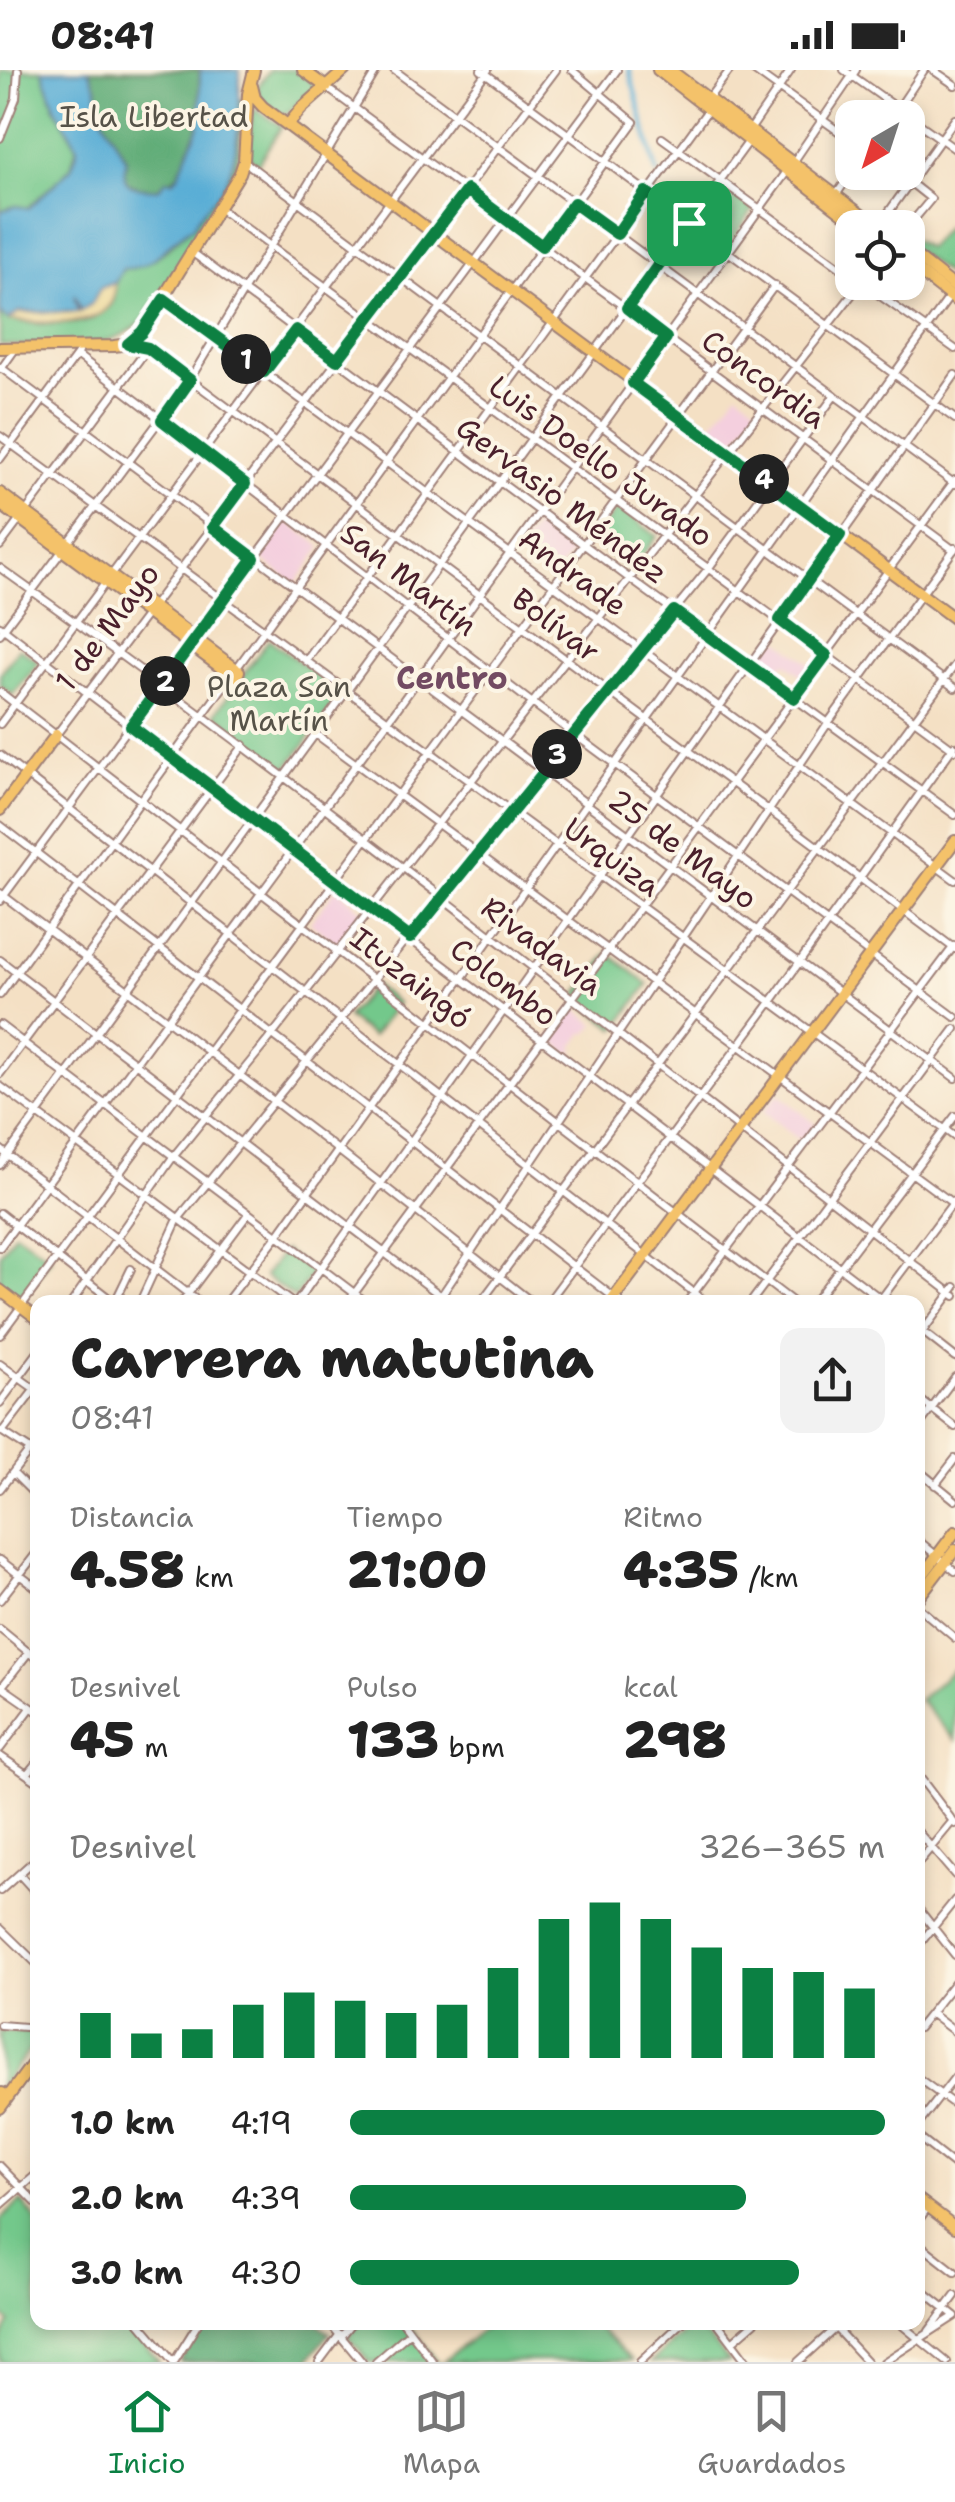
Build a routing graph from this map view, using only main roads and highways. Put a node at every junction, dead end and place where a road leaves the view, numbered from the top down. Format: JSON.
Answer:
{"nodes":[{"id":1,"x":254,"y":70,"type":"edge"},
{"id":2,"x":303,"y":70,"type":"edge"},
{"id":3,"x":345,"y":70,"type":"edge"},
{"id":4,"x":665,"y":71,"type":"edge"},
{"id":5,"x":252,"y":86,"type":"junction"},
{"id":6,"x":326,"y":87,"type":"junction"},
{"id":7,"x":263,"y":107,"type":"junction"},
{"id":8,"x":246,"y":114,"type":"junction"},
{"id":9,"x":288,"y":124,"type":"junction"},
{"id":10,"x":834,"y":200,"type":"junction"},
{"id":11,"x":844,"y":210,"type":"edge"},
{"id":12,"x":850,"y":210,"type":"edge"},
{"id":13,"x":925,"y":267,"type":"edge"},
{"id":14,"x":925,"y":275,"type":"edge"},
{"id":15,"x":953,"y":294,"type":"edge"},
{"id":16,"x":0,"y":348,"type":"edge"},
{"id":17,"x":0,"y":493,"type":"edge"},
{"id":18,"x":0,"y":504,"type":"edge"},
{"id":19,"x":22,"y":515,"type":"junction"},
{"id":20,"x":955,"y":620,"type":"edge"},
{"id":21,"x":234,"y":673,"type":"road end"},
{"id":22,"x":56,"y":735,"type":"road end"},
{"id":23,"x":0,"y":810,"type":"edge"},
{"id":24,"x":955,"y":844,"type":"edge"},
{"id":25,"x":0,"y":1290,"type":"edge"},
{"id":26,"x":619,"y":1295,"type":"edge"},
{"id":27,"x":30,"y":1313,"type":"edge"},
{"id":28,"x":955,"y":1532,"type":"edge"},
{"id":29,"x":955,"y":1550,"type":"edge"},
{"id":30,"x":941,"y":1559,"type":"junction"},
{"id":31,"x":925,"y":1574,"type":"edge"},
{"id":32,"x":925,"y":1586,"type":"edge"},
{"id":33,"x":30,"y":2063,"type":"edge"},
{"id":34,"x":1,"y":2099,"type":"edge"},
{"id":35,"x":925,"y":2205,"type":"edge"},
{"id":36,"x":955,"y":2227,"type":"edge"}],
"edges":[{"from":1,"to":5,"type":"main road"},
{"from":2,"to":6,"type":"main road","name":"Concordia"},
{"from":3,"to":6,"type":"main road"},
{"from":4,"to":10,"type":"main road"},
{"from":5,"to":7,"type":"main road"},
{"from":5,"to":8,"type":"main road"},
{"from":6,"to":9,"type":"main road"},
{"from":7,"to":8,"type":"main road"},
{"from":7,"to":9,"type":"main road"},
{"from":8,"to":16,"type":"main road"},
{"from":9,"to":20,"type":"main road"},
{"from":10,"to":11,"type":"main road"},
{"from":10,"to":12,"type":"main road"},
{"from":13,"to":15,"type":"main road"},
{"from":14,"to":15,"type":"main road"},
{"from":17,"to":19,"type":"main road"},
{"from":18,"to":19,"type":"main road"},
{"from":19,"to":21,"type":"main road"},
{"from":22,"to":23,"type":"main road","name":"1 de Mayo"},
{"from":24,"to":26,"type":"main road"},
{"from":25,"to":27,"type":"main road"},
{"from":28,"to":30,"type":"main road"},
{"from":29,"to":30,"type":"main road"},
{"from":30,"to":31,"type":"main road"},
{"from":30,"to":32,"type":"main road"},
{"from":33,"to":34,"type":"main road"},
{"from":35,"to":36,"type":"main road"}]}
